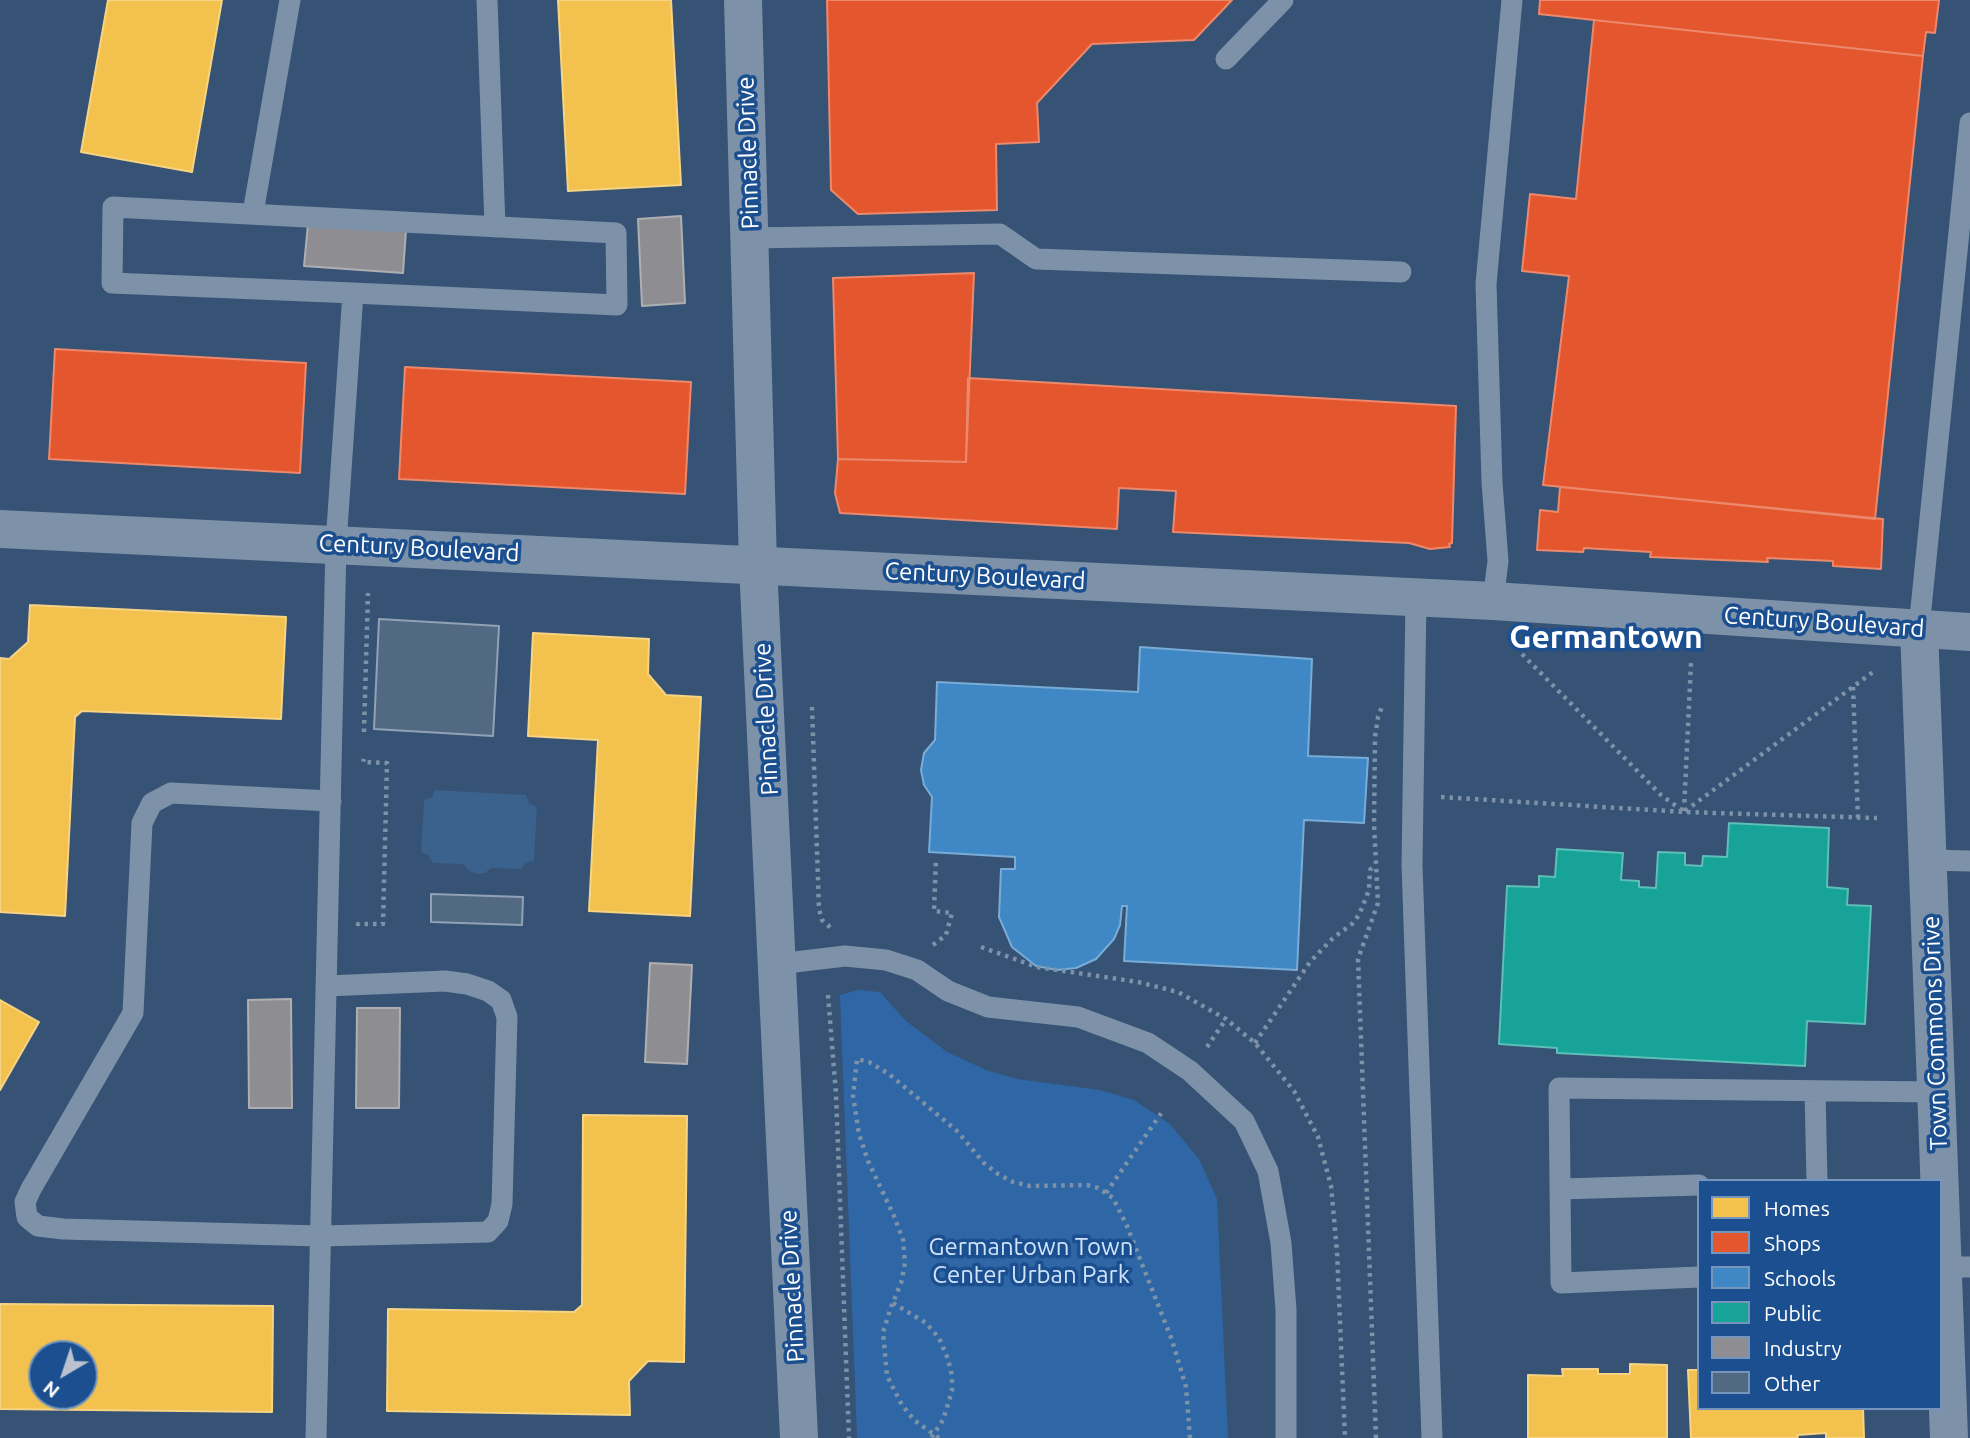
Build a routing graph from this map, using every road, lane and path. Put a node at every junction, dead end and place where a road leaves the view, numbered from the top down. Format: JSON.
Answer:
{"nodes":[{"id":1,"x":290,"y":0,"type":"edge"},
{"id":2,"x":487,"y":0,"type":"edge"},
{"id":3,"x":743,"y":0,"type":"edge"},
{"id":4,"x":1283,"y":0,"type":"edge"},
{"id":5,"x":1512,"y":0,"type":"edge"},
{"id":6,"x":1226,"y":59,"type":"dead end"},
{"id":7,"x":1970,"y":123,"type":"edge"},
{"id":8,"x":253,"y":213,"type":"junction"},
{"id":9,"x":495,"y":227,"type":"junction"},
{"id":10,"x":750,"y":237,"type":"junction"},
{"id":11,"x":1401,"y":272,"type":"dead end"},
{"id":12,"x":353,"y":293,"type":"junction"},
{"id":13,"x":0,"y":529,"type":"edge"},
{"id":14,"x":336,"y":544,"type":"junction"},
{"id":15,"x":758,"y":565,"type":"junction"},
{"id":16,"x":368,"y":593,"type":"dead end"},
{"id":17,"x":1416,"y":598,"type":"junction"},
{"id":18,"x":1493,"y":601,"type":"junction"},
{"id":19,"x":1919,"y":628,"type":"junction"},
{"id":20,"x":1970,"y":632,"type":"edge"},
{"id":21,"x":1522,"y":654,"type":"dead end"},
{"id":22,"x":1691,"y":663,"type":"dead end"},
{"id":23,"x":1873,"y":672,"type":"dead end"},
{"id":24,"x":1853,"y":687,"type":"junction"},
{"id":25,"x":1384,"y":698,"type":"dead end"},
{"id":26,"x":812,"y":707,"type":"dead end"},
{"id":27,"x":364,"y":745,"type":"dead end"},
{"id":28,"x":364,"y":754,"type":"dead end"},
{"id":29,"x":1429,"y":796,"type":"dead end"},
{"id":30,"x":331,"y":801,"type":"junction"},
{"id":31,"x":1684,"y":812,"type":"junction"},
{"id":32,"x":1858,"y":818,"type":"junction"},
{"id":33,"x":1877,"y":818,"type":"dead end"},
{"id":34,"x":936,"y":858,"type":"dead end"},
{"id":35,"x":1929,"y":860,"type":"junction"},
{"id":36,"x":1970,"y":861,"type":"edge"},
{"id":37,"x":1376,"y":868,"type":"junction"},
{"id":38,"x":838,"y":932,"type":"dead end"},
{"id":39,"x":358,"y":935,"type":"dead end"},
{"id":40,"x":920,"y":943,"type":"dead end"},
{"id":41,"x":778,"y":964,"type":"junction"},
{"id":42,"x":326,"y":986,"type":"junction"},
{"id":43,"x":828,"y":995,"type":"dead end"},
{"id":44,"x":1226,"y":1019,"type":"dead end"},
{"id":45,"x":1255,"y":1043,"type":"dead end"},
{"id":46,"x":1205,"y":1049,"type":"dead end"},
{"id":47,"x":1815,"y":1091,"type":"junction"},
{"id":48,"x":1938,"y":1092,"type":"junction"},
{"id":49,"x":1162,"y":1112,"type":"dead end"},
{"id":50,"x":1817,"y":1179,"type":"edge"},
{"id":51,"x":1697,"y":1185,"type":"edge"},
{"id":52,"x":1560,"y":1189,"type":"junction"},
{"id":53,"x":1106,"y":1193,"type":"junction"},
{"id":54,"x":320,"y":1236,"type":"junction"},
{"id":55,"x":1951,"y":1267,"type":"edge"},
{"id":56,"x":1697,"y":1277,"type":"edge"},
{"id":57,"x":893,"y":1303,"type":"junction"},
{"id":58,"x":935,"y":1437,"type":"edge"},
{"id":59,"x":316,"y":1438,"type":"edge"},
{"id":60,"x":799,"y":1438,"type":"edge"},
{"id":61,"x":849,"y":1438,"type":"edge"},
{"id":62,"x":1190,"y":1438,"type":"edge"},
{"id":63,"x":1286,"y":1438,"type":"edge"},
{"id":64,"x":1376,"y":1438,"type":"edge"},
{"id":65,"x":1432,"y":1438,"type":"edge"},
{"id":66,"x":1949,"y":1438,"type":"edge"}],
"edges":[{"from":1,"to":8,"type":"lane"},
{"from":2,"to":9,"type":"lane"},
{"from":3,"to":10,"type":"street","name":"Pinnacle Drive"},
{"from":4,"to":6,"type":"lane"},
{"from":5,"to":18,"type":"lane"},
{"from":7,"to":19,"type":"lane"},
{"from":8,"to":9,"type":"lane"},
{"from":8,"to":12,"type":"lane"},
{"from":9,"to":12,"type":"lane"},
{"from":10,"to":11,"type":"lane"},
{"from":10,"to":15,"type":"street","name":"Pinnacle Drive"},
{"from":12,"to":14,"type":"lane"},
{"from":13,"to":14,"type":"street","name":"Century Boulevard"},
{"from":14,"to":15,"type":"street","name":"Century Boulevard"},
{"from":14,"to":30,"type":"lane"},
{"from":15,"to":17,"type":"street","name":"Century Boulevard"},
{"from":15,"to":41,"type":"street","name":"Pinnacle Drive"},
{"from":16,"to":27,"type":"path"},
{"from":17,"to":18,"type":"street","name":"Century Boulevard"},
{"from":17,"to":65,"type":"lane"},
{"from":18,"to":19,"type":"street","name":"Century Boulevard"},
{"from":19,"to":20,"type":"street","name":"Century Boulevard"},
{"from":19,"to":35,"type":"street","name":"Town Commons Drive"},
{"from":21,"to":31,"type":"path"},
{"from":22,"to":31,"type":"path"},
{"from":23,"to":24,"type":"path"},
{"from":24,"to":31,"type":"path"},
{"from":24,"to":32,"type":"path"},
{"from":25,"to":37,"type":"path"},
{"from":26,"to":38,"type":"path"},
{"from":28,"to":39,"type":"path"},
{"from":29,"to":31,"type":"path"},
{"from":30,"to":42,"type":"lane"},
{"from":30,"to":54,"type":"lane"},
{"from":31,"to":32,"type":"path"},
{"from":32,"to":33,"type":"path"},
{"from":34,"to":40,"type":"path"},
{"from":35,"to":36,"type":"lane"},
{"from":35,"to":48,"type":"street","name":"Town Commons Drive"},
{"from":37,"to":45,"type":"path"},
{"from":37,"to":64,"type":"path"},
{"from":41,"to":60,"type":"street","name":"Pinnacle Drive"},
{"from":41,"to":63,"type":"lane"},
{"from":42,"to":54,"type":"lane"},
{"from":42,"to":54,"type":"lane"},
{"from":43,"to":61,"type":"path"},
{"from":44,"to":46,"type":"path"},
{"from":47,"to":48,"type":"lane"},
{"from":47,"to":50,"type":"lane"},
{"from":47,"to":52,"type":"lane"},
{"from":48,"to":55,"type":"street","name":"Town Commons Drive"},
{"from":49,"to":53,"type":"path"},
{"from":51,"to":52,"type":"lane"},
{"from":52,"to":56,"type":"lane"},
{"from":53,"to":57,"type":"path"},
{"from":53,"to":62,"type":"path"},
{"from":54,"to":59,"type":"lane"},
{"from":55,"to":66,"type":"street","name":"Town Commons Drive"},
{"from":57,"to":58,"type":"path"},
{"from":57,"to":58,"type":"path"}]}
